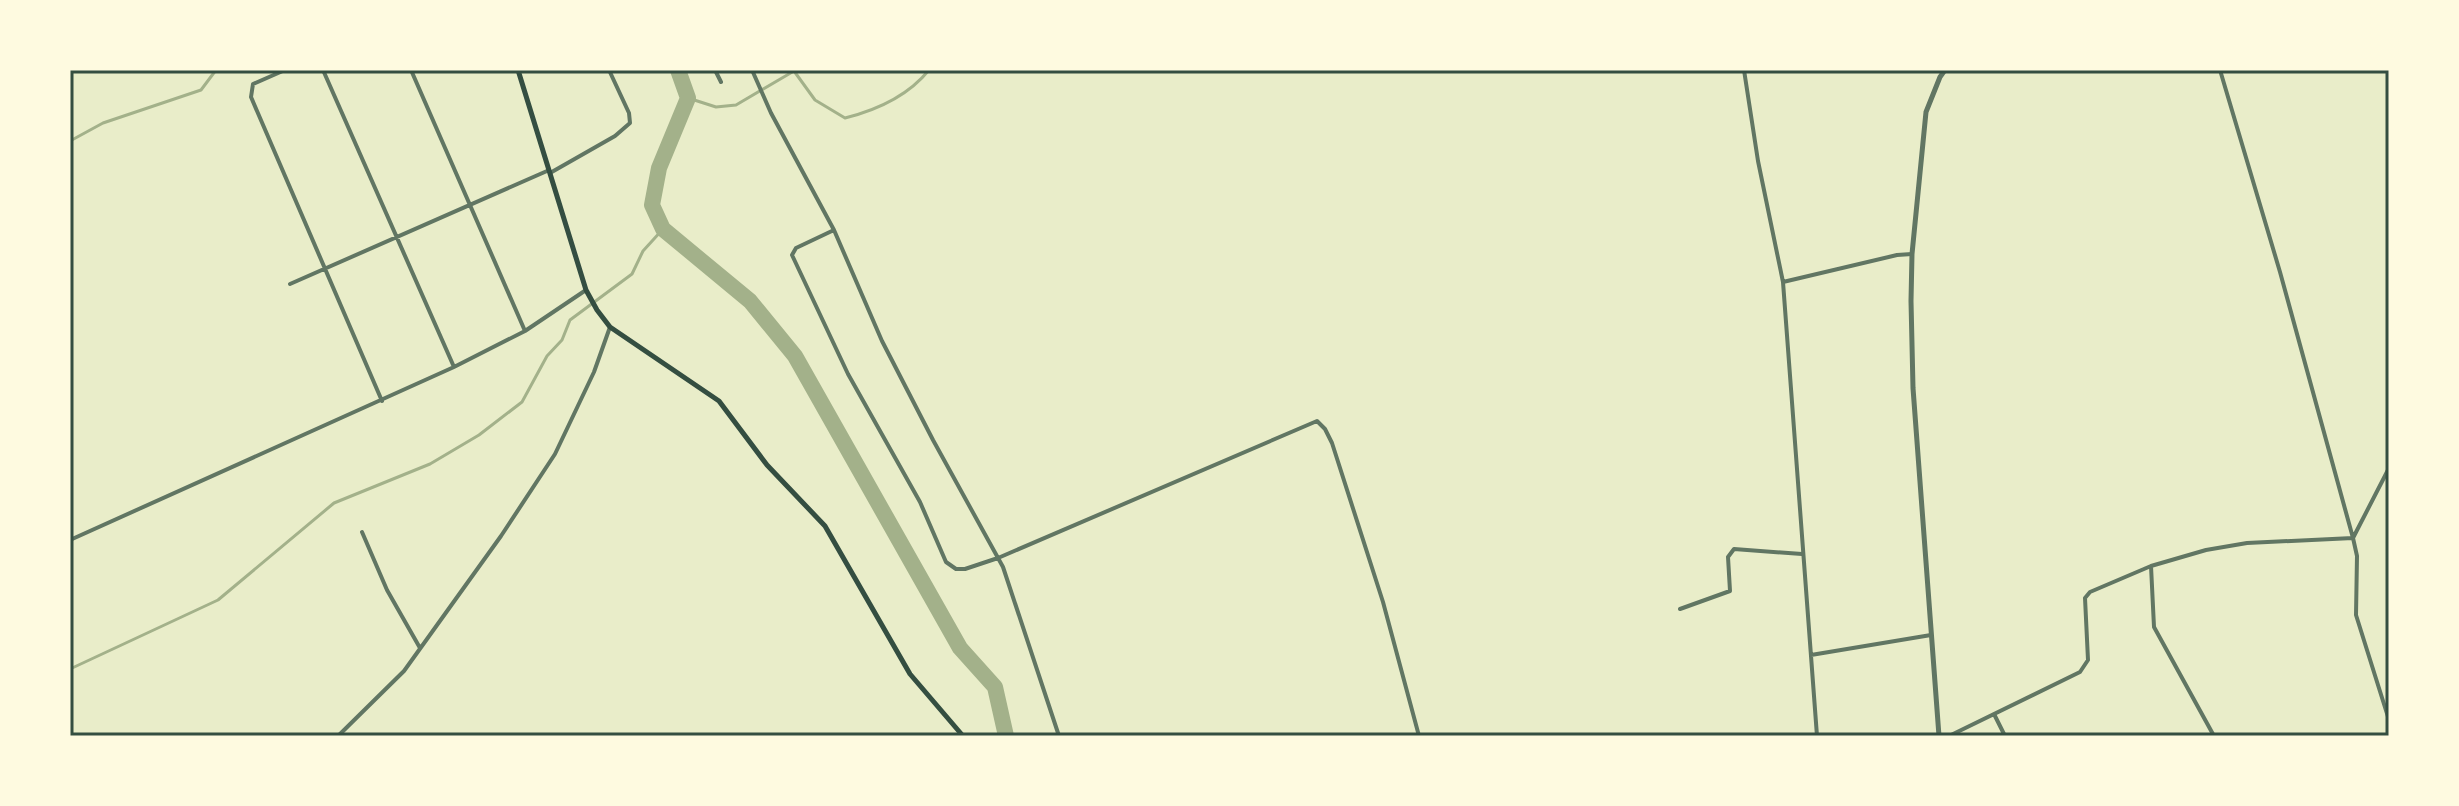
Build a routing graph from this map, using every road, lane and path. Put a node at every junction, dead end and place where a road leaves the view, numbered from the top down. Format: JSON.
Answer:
{"nodes":[{"id":1,"x":285,"y":70,"type":"edge"},
{"id":2,"x":323,"y":70,"type":"edge"},
{"id":3,"x":411,"y":70,"type":"edge"},
{"id":4,"x":518,"y":70,"type":"edge"},
{"id":5,"x":609,"y":70,"type":"edge"},
{"id":6,"x":715,"y":70,"type":"edge"},
{"id":7,"x":752,"y":70,"type":"edge"},
{"id":8,"x":1744,"y":70,"type":"edge"},
{"id":9,"x":1945,"y":70,"type":"edge"},
{"id":10,"x":2220,"y":70,"type":"edge"},
{"id":11,"x":721,"y":82,"type":"dead end"},
{"id":12,"x":548,"y":173,"type":"junction"},
{"id":13,"x":470,"y":205,"type":"junction"},
{"id":14,"x":834,"y":230,"type":"junction"},
{"id":15,"x":396,"y":237,"type":"junction"},
{"id":16,"x":1912,"y":254,"type":"junction"},
{"id":17,"x":323,"y":268,"type":"junction"},
{"id":18,"x":1783,"y":282,"type":"junction"},
{"id":19,"x":290,"y":284,"type":"dead end"},
{"id":20,"x":587,"y":293,"type":"junction"},
{"id":21,"x":610,"y":327,"type":"junction"},
{"id":22,"x":525,"y":331,"type":"junction"},
{"id":23,"x":454,"y":367,"type":"junction"},
{"id":24,"x":382,"y":401,"type":"junction"},
{"id":25,"x":2389,"y":468,"type":"edge"},
{"id":26,"x":362,"y":532,"type":"dead end"},
{"id":27,"x":2353,"y":538,"type":"junction"},
{"id":28,"x":70,"y":540,"type":"edge"},
{"id":29,"x":1803,"y":555,"type":"junction"},
{"id":30,"x":998,"y":558,"type":"junction"},
{"id":31,"x":2151,"y":566,"type":"junction"},
{"id":32,"x":1680,"y":609,"type":"dead end"},
{"id":33,"x":1931,"y":635,"type":"junction"},
{"id":34,"x":421,"y":649,"type":"junction"},
{"id":35,"x":1811,"y":655,"type":"junction"},
{"id":36,"x":1994,"y":714,"type":"junction"},
{"id":37,"x":2389,"y":720,"type":"edge"},
{"id":38,"x":338,"y":736,"type":"edge"},
{"id":39,"x":963,"y":736,"type":"edge"},
{"id":40,"x":1059,"y":736,"type":"edge"},
{"id":41,"x":1419,"y":736,"type":"edge"},
{"id":42,"x":1817,"y":736,"type":"edge"},
{"id":43,"x":1939,"y":736,"type":"edge"},
{"id":44,"x":1949,"y":736,"type":"edge"},
{"id":45,"x":2005,"y":736,"type":"edge"},
{"id":46,"x":2214,"y":736,"type":"edge"}],
"edges":[{"from":1,"to":17,"type":"street"},
{"from":2,"to":15,"type":"street"},
{"from":3,"to":13,"type":"street"},
{"from":4,"to":12,"type":"main road"},
{"from":5,"to":12,"type":"street"},
{"from":6,"to":11,"type":"street"},
{"from":7,"to":14,"type":"street"},
{"from":8,"to":18,"type":"street"},
{"from":9,"to":16,"type":"street"},
{"from":10,"to":27,"type":"street"},
{"from":12,"to":13,"type":"street"},
{"from":12,"to":20,"type":"main road"},
{"from":13,"to":15,"type":"street"},
{"from":13,"to":22,"type":"street"},
{"from":14,"to":30,"type":"street"},
{"from":14,"to":30,"type":"street"},
{"from":15,"to":17,"type":"street"},
{"from":15,"to":23,"type":"street"},
{"from":16,"to":18,"type":"street"},
{"from":16,"to":33,"type":"street"},
{"from":17,"to":19,"type":"street"},
{"from":17,"to":24,"type":"street"},
{"from":18,"to":29,"type":"street"},
{"from":20,"to":21,"type":"main road"},
{"from":20,"to":22,"type":"street"},
{"from":21,"to":34,"type":"street"},
{"from":21,"to":39,"type":"main road"},
{"from":22,"to":23,"type":"street"},
{"from":23,"to":24,"type":"street"},
{"from":24,"to":28,"type":"street"},
{"from":25,"to":27,"type":"street"},
{"from":26,"to":34,"type":"street"},
{"from":27,"to":31,"type":"street"},
{"from":27,"to":37,"type":"street"},
{"from":29,"to":32,"type":"street"},
{"from":29,"to":35,"type":"street"},
{"from":30,"to":40,"type":"street"},
{"from":30,"to":41,"type":"street"},
{"from":31,"to":36,"type":"street"},
{"from":31,"to":46,"type":"street"},
{"from":33,"to":35,"type":"street"},
{"from":33,"to":43,"type":"street"},
{"from":34,"to":38,"type":"street"},
{"from":35,"to":42,"type":"street"},
{"from":36,"to":44,"type":"street"},
{"from":36,"to":45,"type":"street"}]}
